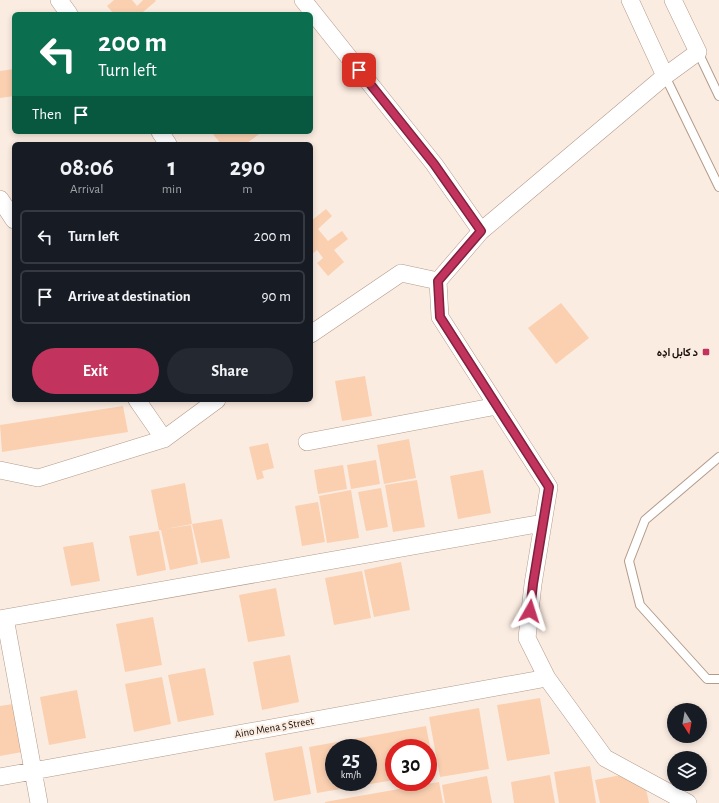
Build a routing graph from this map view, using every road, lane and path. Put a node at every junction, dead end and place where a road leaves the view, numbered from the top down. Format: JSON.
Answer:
{"nodes":[{"id":1,"x":59,"y":0,"type":"edge"},
{"id":2,"x":303,"y":0,"type":"edge"},
{"id":3,"x":630,"y":0,"type":"edge"},
{"id":4,"x":673,"y":0,"type":"edge"},
{"id":5,"x":68,"y":12,"type":"edge"},
{"id":6,"x":313,"y":12,"type":"edge"},
{"id":7,"x":313,"y":13,"type":"edge"},
{"id":8,"x":698,"y":52,"type":"junction"},
{"id":9,"x":665,"y":76,"type":"junction"},
{"id":10,"x":719,"y":96,"type":"edge"},
{"id":11,"x":719,"y":187,"type":"edge"},
{"id":12,"x":0,"y":199,"type":"edge"},
{"id":13,"x":12,"y":217,"type":"edge"},
{"id":14,"x":481,"y":231,"type":"junction"},
{"id":15,"x":438,"y":281,"type":"junction"},
{"id":16,"x":313,"y":333,"type":"edge"},
{"id":17,"x":138,"y":402,"type":"edge"},
{"id":18,"x":214,"y":402,"type":"edge"},
{"id":19,"x":496,"y":406,"type":"junction"},
{"id":20,"x":164,"y":439,"type":"junction"},
{"id":21,"x":308,"y":442,"type":"dead end"},
{"id":22,"x":719,"y":457,"type":"edge"},
{"id":23,"x":0,"y":470,"type":"edge"},
{"id":24,"x":543,"y":524,"type":"junction"},
{"id":25,"x":3,"y":619,"type":"edge"},
{"id":26,"x":547,"y":678,"type":"junction"},
{"id":27,"x":719,"y":679,"type":"edge"},
{"id":28,"x":33,"y":771,"type":"junction"},
{"id":29,"x":0,"y":777,"type":"edge"},
{"id":30,"x":39,"y":803,"type":"edge"},
{"id":31,"x":688,"y":803,"type":"edge"}],
"edges":[{"from":1,"to":5,"type":"street"},
{"from":2,"to":6,"type":"street"},
{"from":3,"to":9,"type":"street"},
{"from":4,"to":8,"type":"street"},
{"from":7,"to":14,"type":"street"},
{"from":8,"to":9,"type":"street"},
{"from":8,"to":10,"type":"lane"},
{"from":9,"to":11,"type":"lane"},
{"from":9,"to":14,"type":"street"},
{"from":12,"to":13,"type":"street"},
{"from":14,"to":15,"type":"street"},
{"from":15,"to":16,"type":"street"},
{"from":15,"to":19,"type":"street"},
{"from":17,"to":20,"type":"street"},
{"from":18,"to":20,"type":"street"},
{"from":19,"to":21,"type":"street"},
{"from":19,"to":24,"type":"street"},
{"from":20,"to":23,"type":"street"},
{"from":22,"to":27,"type":"lane"},
{"from":24,"to":25,"type":"street"},
{"from":24,"to":26,"type":"street"},
{"from":25,"to":28,"type":"street"},
{"from":26,"to":28,"type":"street","name":"Aino Mena 5 Street"},
{"from":26,"to":31,"type":"street"},
{"from":28,"to":29,"type":"street","name":"Aino Mena 5 Street"},
{"from":28,"to":30,"type":"street"}]}
